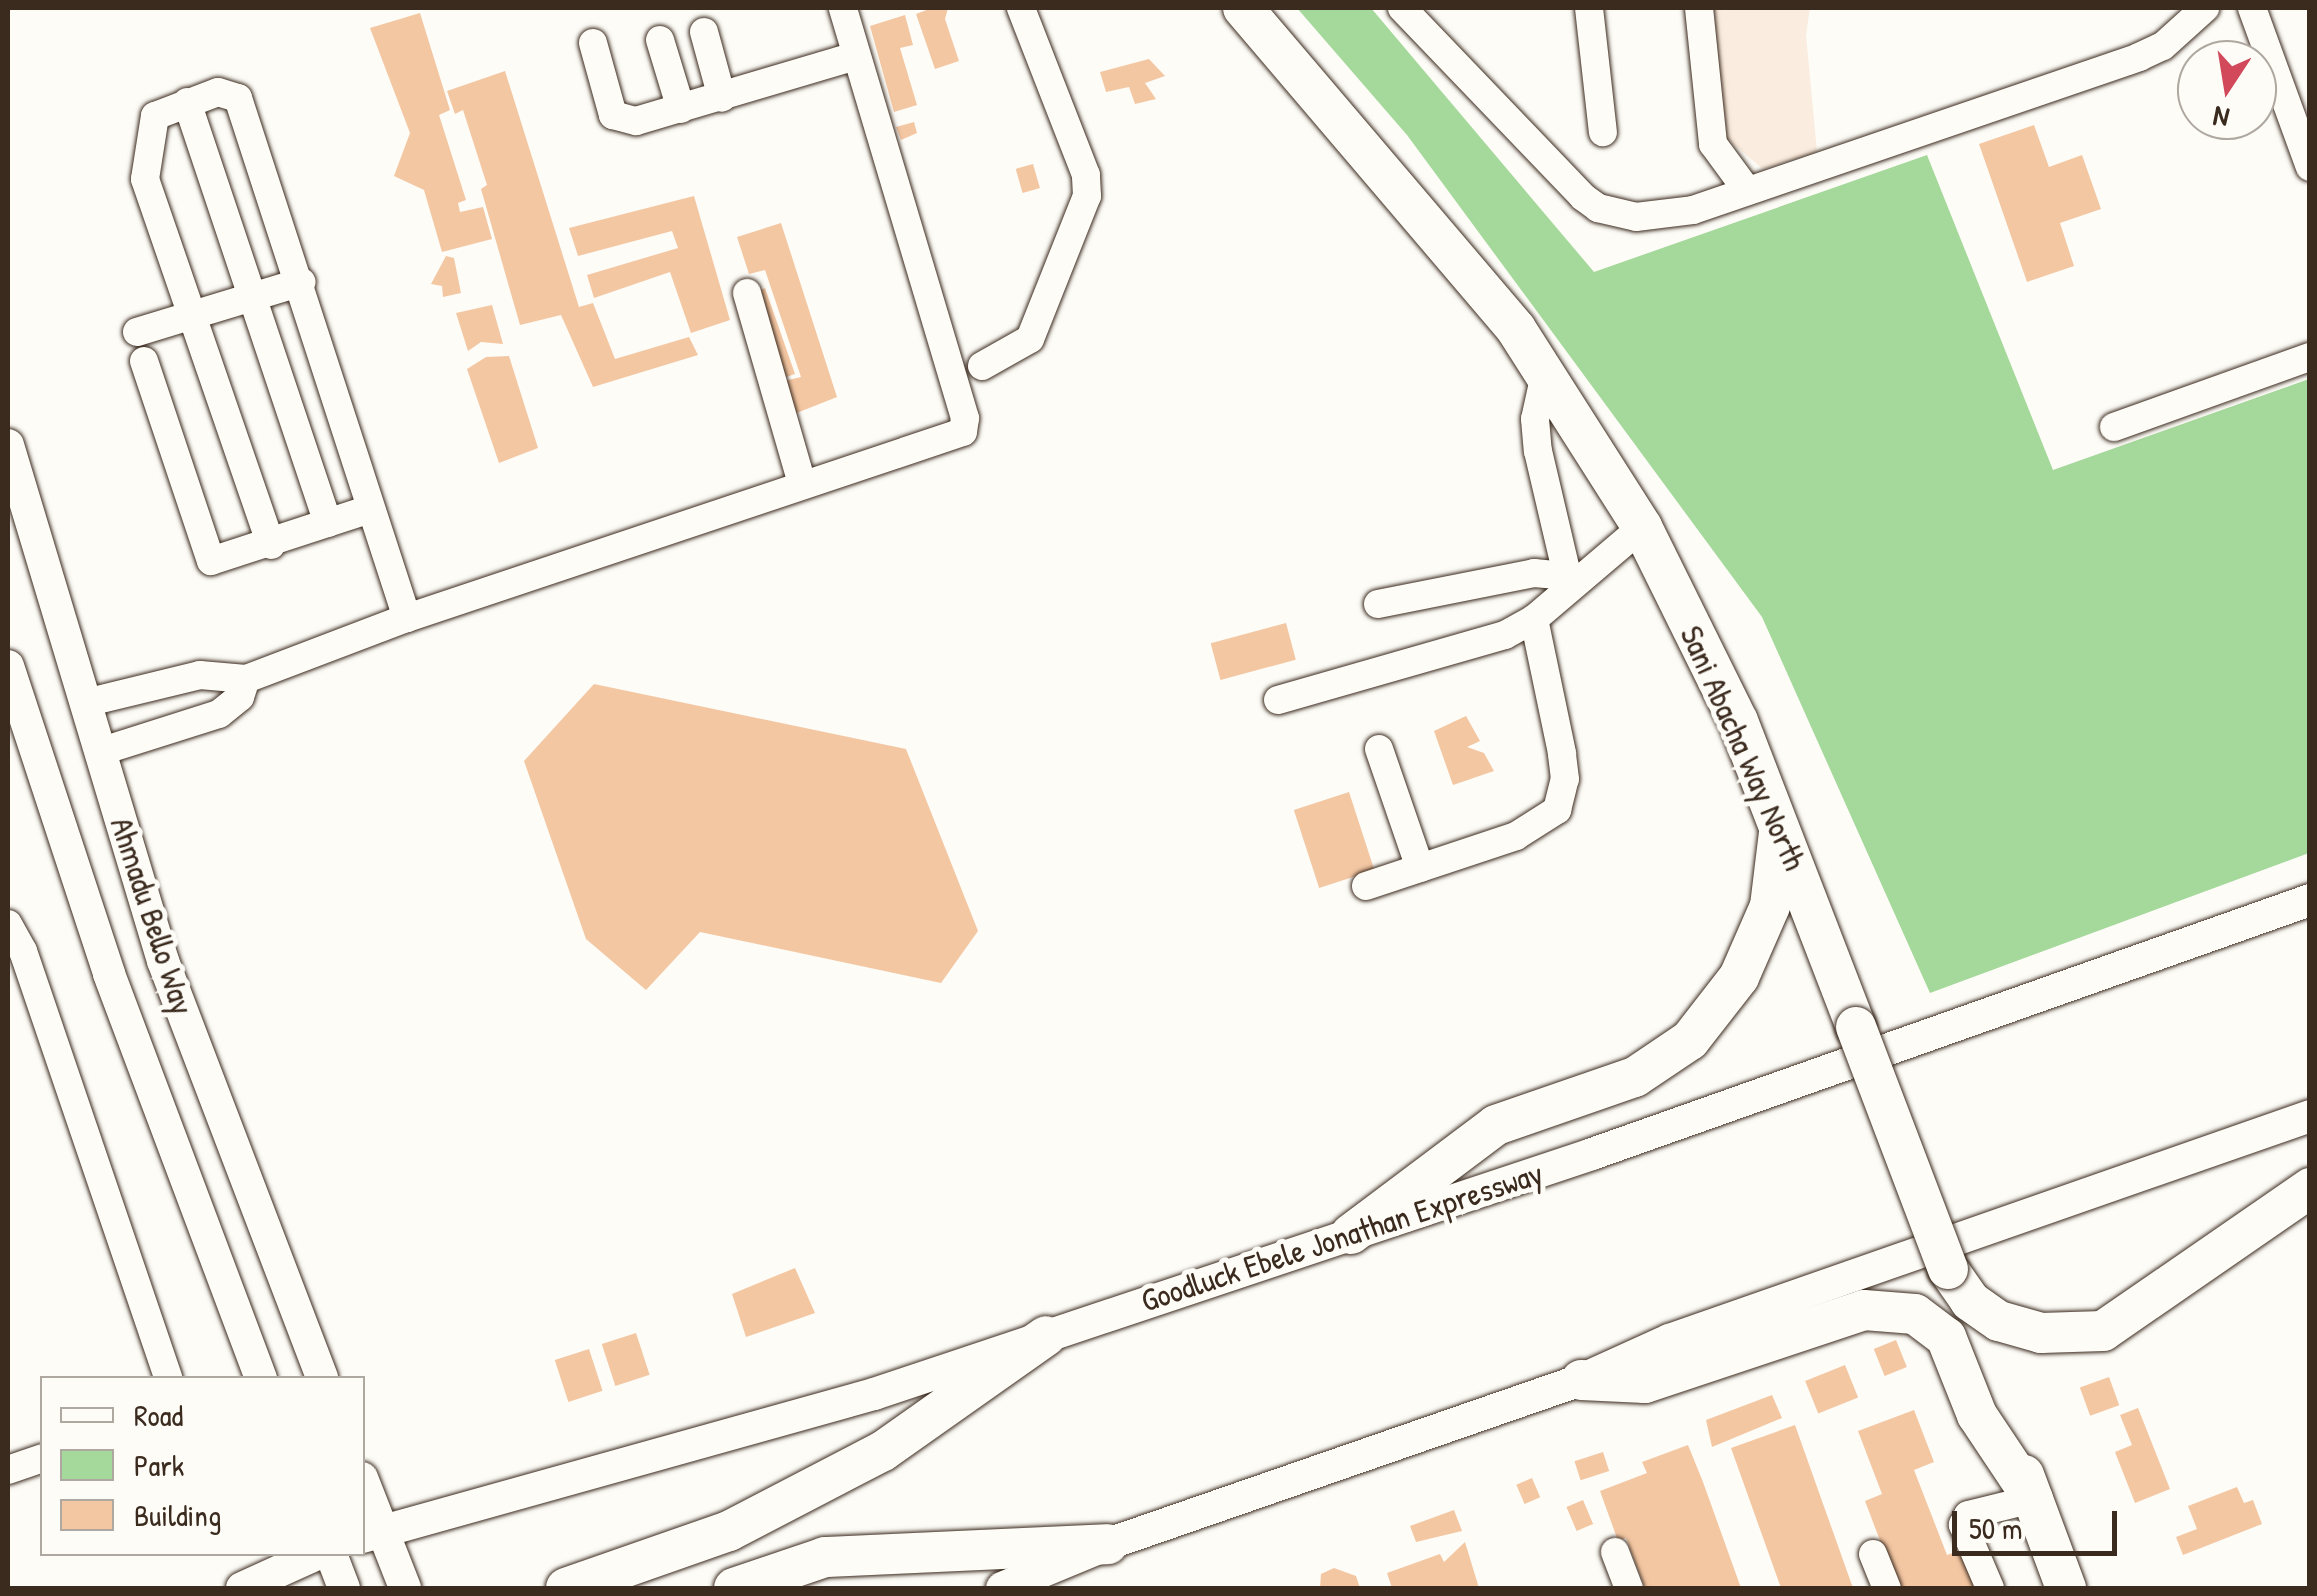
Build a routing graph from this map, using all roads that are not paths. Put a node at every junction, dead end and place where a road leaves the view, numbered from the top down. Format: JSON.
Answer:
{"nodes":[{"id":1,"x":843,"y":8,"type":"edge"},
{"id":2,"x":1021,"y":8,"type":"edge"},
{"id":3,"x":1243,"y":8,"type":"edge"},
{"id":4,"x":1402,"y":8,"type":"edge"},
{"id":5,"x":1588,"y":8,"type":"edge"},
{"id":6,"x":1700,"y":8,"type":"edge"},
{"id":7,"x":2205,"y":8,"type":"edge"},
{"id":8,"x":2252,"y":8,"type":"edge"},
{"id":9,"x":704,"y":32,"type":"dead end"},
{"id":10,"x":660,"y":40,"type":"dead end"},
{"id":11,"x":593,"y":42,"type":"dead end"},
{"id":12,"x":855,"y":56,"type":"junction"},
{"id":13,"x":722,"y":98,"type":"junction"},
{"id":14,"x":187,"y":102,"type":"junction"},
{"id":15,"x":681,"y":109,"type":"junction"},
{"id":16,"x":1602,"y":132,"type":"dead end"},
{"id":17,"x":2310,"y":168,"type":"edge"},
{"id":18,"x":1746,"y":188,"type":"junction"},
{"id":19,"x":302,"y":282,"type":"junction"},
{"id":20,"x":747,"y":293,"type":"dead end"},
{"id":21,"x":250,"y":298,"type":"junction"},
{"id":22,"x":195,"y":315,"type":"junction"},
{"id":23,"x":137,"y":332,"type":"dead end"},
{"id":24,"x":2310,"y":358,"type":"edge"},
{"id":25,"x":144,"y":361,"type":"dead end"},
{"id":26,"x":982,"y":366,"type":"dead end"},
{"id":27,"x":1544,"y":374,"type":"junction"},
{"id":28,"x":2114,"y":427,"type":"dead end"},
{"id":29,"x":8,"y":445,"type":"edge"},
{"id":30,"x":802,"y":484,"type":"junction"},
{"id":31,"x":370,"y":509,"type":"junction"},
{"id":32,"x":328,"y":523,"type":"junction"},
{"id":33,"x":1642,"y":528,"type":"junction"},
{"id":34,"x":271,"y":545,"type":"junction"},
{"id":35,"x":1570,"y":587,"type":"junction"},
{"id":36,"x":1378,"y":604,"type":"dead end"},
{"id":37,"x":406,"y":618,"type":"junction"},
{"id":38,"x":1534,"y":619,"type":"junction"},
{"id":39,"x":8,"y":666,"type":"edge"},
{"id":40,"x":246,"y":679,"type":"junction"},
{"id":41,"x":1278,"y":700,"type":"dead end"},
{"id":42,"x":84,"y":703,"type":"junction"},
{"id":43,"x":1379,"y":750,"type":"dead end"},
{"id":44,"x":99,"y":752,"type":"junction"},
{"id":45,"x":1780,"y":824,"type":"junction"},
{"id":46,"x":1420,"y":868,"type":"junction"},
{"id":47,"x":1366,"y":886,"type":"dead end"},
{"id":48,"x":2310,"y":900,"type":"edge"},
{"id":49,"x":8,"y":924,"type":"edge"},
{"id":50,"x":15,"y":953,"type":"edge"},
{"id":51,"x":2310,"y":1116,"type":"edge"},
{"id":52,"x":2310,"y":1188,"type":"edge"},
{"id":53,"x":1351,"y":1234,"type":"junction"},
{"id":54,"x":1948,"y":1269,"type":"junction"},
{"id":55,"x":1046,"y":1336,"type":"junction"},
{"id":56,"x":167,"y":1376,"type":"edge"},
{"id":57,"x":260,"y":1376,"type":"edge"},
{"id":58,"x":321,"y":1376,"type":"edge"},
{"id":59,"x":1581,"y":1380,"type":"junction"},
{"id":60,"x":40,"y":1459,"type":"edge"},
{"id":61,"x":8,"y":1470,"type":"edge"},
{"id":62,"x":365,"y":1488,"type":"edge"},
{"id":63,"x":2033,"y":1499,"type":"junction"},
{"id":64,"x":380,"y":1541,"type":"edge"},
{"id":65,"x":1108,"y":1544,"type":"junction"},
{"id":66,"x":1873,"y":1554,"type":"dead end"},
{"id":67,"x":333,"y":1567,"type":"edge"},
{"id":68,"x":242,"y":1588,"type":"edge"},
{"id":69,"x":404,"y":1588,"type":"edge"},
{"id":70,"x":566,"y":1588,"type":"edge"},
{"id":71,"x":734,"y":1588,"type":"edge"},
{"id":72,"x":1002,"y":1588,"type":"edge"},
{"id":73,"x":1887,"y":1588,"type":"edge"},
{"id":74,"x":1990,"y":1588,"type":"edge"},
{"id":75,"x":2066,"y":1588,"type":"edge"}],
"edges":[{"from":1,"to":12,"type":"lane"},
{"from":2,"to":26,"type":"lane"},
{"from":3,"to":27,"type":"highway","name":"Sani Abacha Way North"},
{"from":4,"to":18,"type":"lane"},
{"from":5,"to":16,"type":"lane"},
{"from":6,"to":18,"type":"lane"},
{"from":7,"to":18,"type":"lane"},
{"from":8,"to":17,"type":"lane"},
{"from":9,"to":13,"type":"lane"},
{"from":10,"to":15,"type":"lane"},
{"from":11,"to":15,"type":"lane"},
{"from":12,"to":13,"type":"lane"},
{"from":12,"to":30,"type":"lane"},
{"from":13,"to":15,"type":"lane"},
{"from":14,"to":19,"type":"lane"},
{"from":14,"to":21,"type":"lane"},
{"from":14,"to":22,"type":"lane"},
{"from":19,"to":21,"type":"lane"},
{"from":19,"to":31,"type":"lane"},
{"from":20,"to":30,"type":"lane"},
{"from":21,"to":22,"type":"lane"},
{"from":21,"to":32,"type":"lane"},
{"from":22,"to":23,"type":"lane"},
{"from":22,"to":34,"type":"lane"},
{"from":24,"to":28,"type":"lane"},
{"from":25,"to":34,"type":"lane"},
{"from":27,"to":33,"type":"highway","name":"Sani Abacha Way North"},
{"from":27,"to":35,"type":"lane"},
{"from":29,"to":42,"type":"main road","name":"Ahmadu Bello Way"},
{"from":30,"to":37,"type":"lane"},
{"from":31,"to":32,"type":"lane"},
{"from":31,"to":37,"type":"lane"},
{"from":32,"to":34,"type":"lane"},
{"from":33,"to":35,"type":"lane"},
{"from":33,"to":45,"type":"highway","name":"Sani Abacha Way North"},
{"from":35,"to":36,"type":"lane"},
{"from":35,"to":38,"type":"lane"},
{"from":37,"to":40,"type":"lane"},
{"from":38,"to":41,"type":"lane"},
{"from":38,"to":46,"type":"lane"},
{"from":39,"to":57,"type":"main road","name":"Ahmadu Bello Way"},
{"from":40,"to":42,"type":"lane"},
{"from":40,"to":44,"type":"lane"},
{"from":42,"to":44,"type":"main road","name":"Ahmadu Bello Way"},
{"from":43,"to":46,"type":"lane"},
{"from":44,"to":58,"type":"main road","name":"Ahmadu Bello Way"},
{"from":45,"to":53,"type":"highway"},
{"from":45,"to":54,"type":"highway","name":"Sani Abacha Way North","bridge":true},
{"from":46,"to":47,"type":"lane"},
{"from":48,"to":53,"type":"main road","name":"Goodluck Ebele Jonathan Expressway"},
{"from":49,"to":50,"type":"lane"},
{"from":50,"to":56,"type":"lane"},
{"from":51,"to":59,"type":"main road"},
{"from":52,"to":54,"type":"highway"},
{"from":53,"to":55,"type":"main road","name":"Goodluck Ebele Jonathan Expressway"},
{"from":54,"to":63,"type":"highway","name":"Sani Abacha Way North"},
{"from":55,"to":64,"type":"main road","name":"Goodluck Ebele Jonathan Expressway"},
{"from":55,"to":70,"type":"highway"},
{"from":59,"to":63,"type":"highway"},
{"from":59,"to":65,"type":"main road"},
{"from":60,"to":61,"type":"lane"},
{"from":62,"to":64,"type":"main road"},
{"from":63,"to":74,"type":"lane"},
{"from":63,"to":75,"type":"highway","name":"Sani Abacha Way North"},
{"from":64,"to":69,"type":"main road"},
{"from":65,"to":71,"type":"highway"},
{"from":65,"to":72,"type":"main road"},
{"from":66,"to":73,"type":"lane"},
{"from":67,"to":68,"type":"main road"}]}
